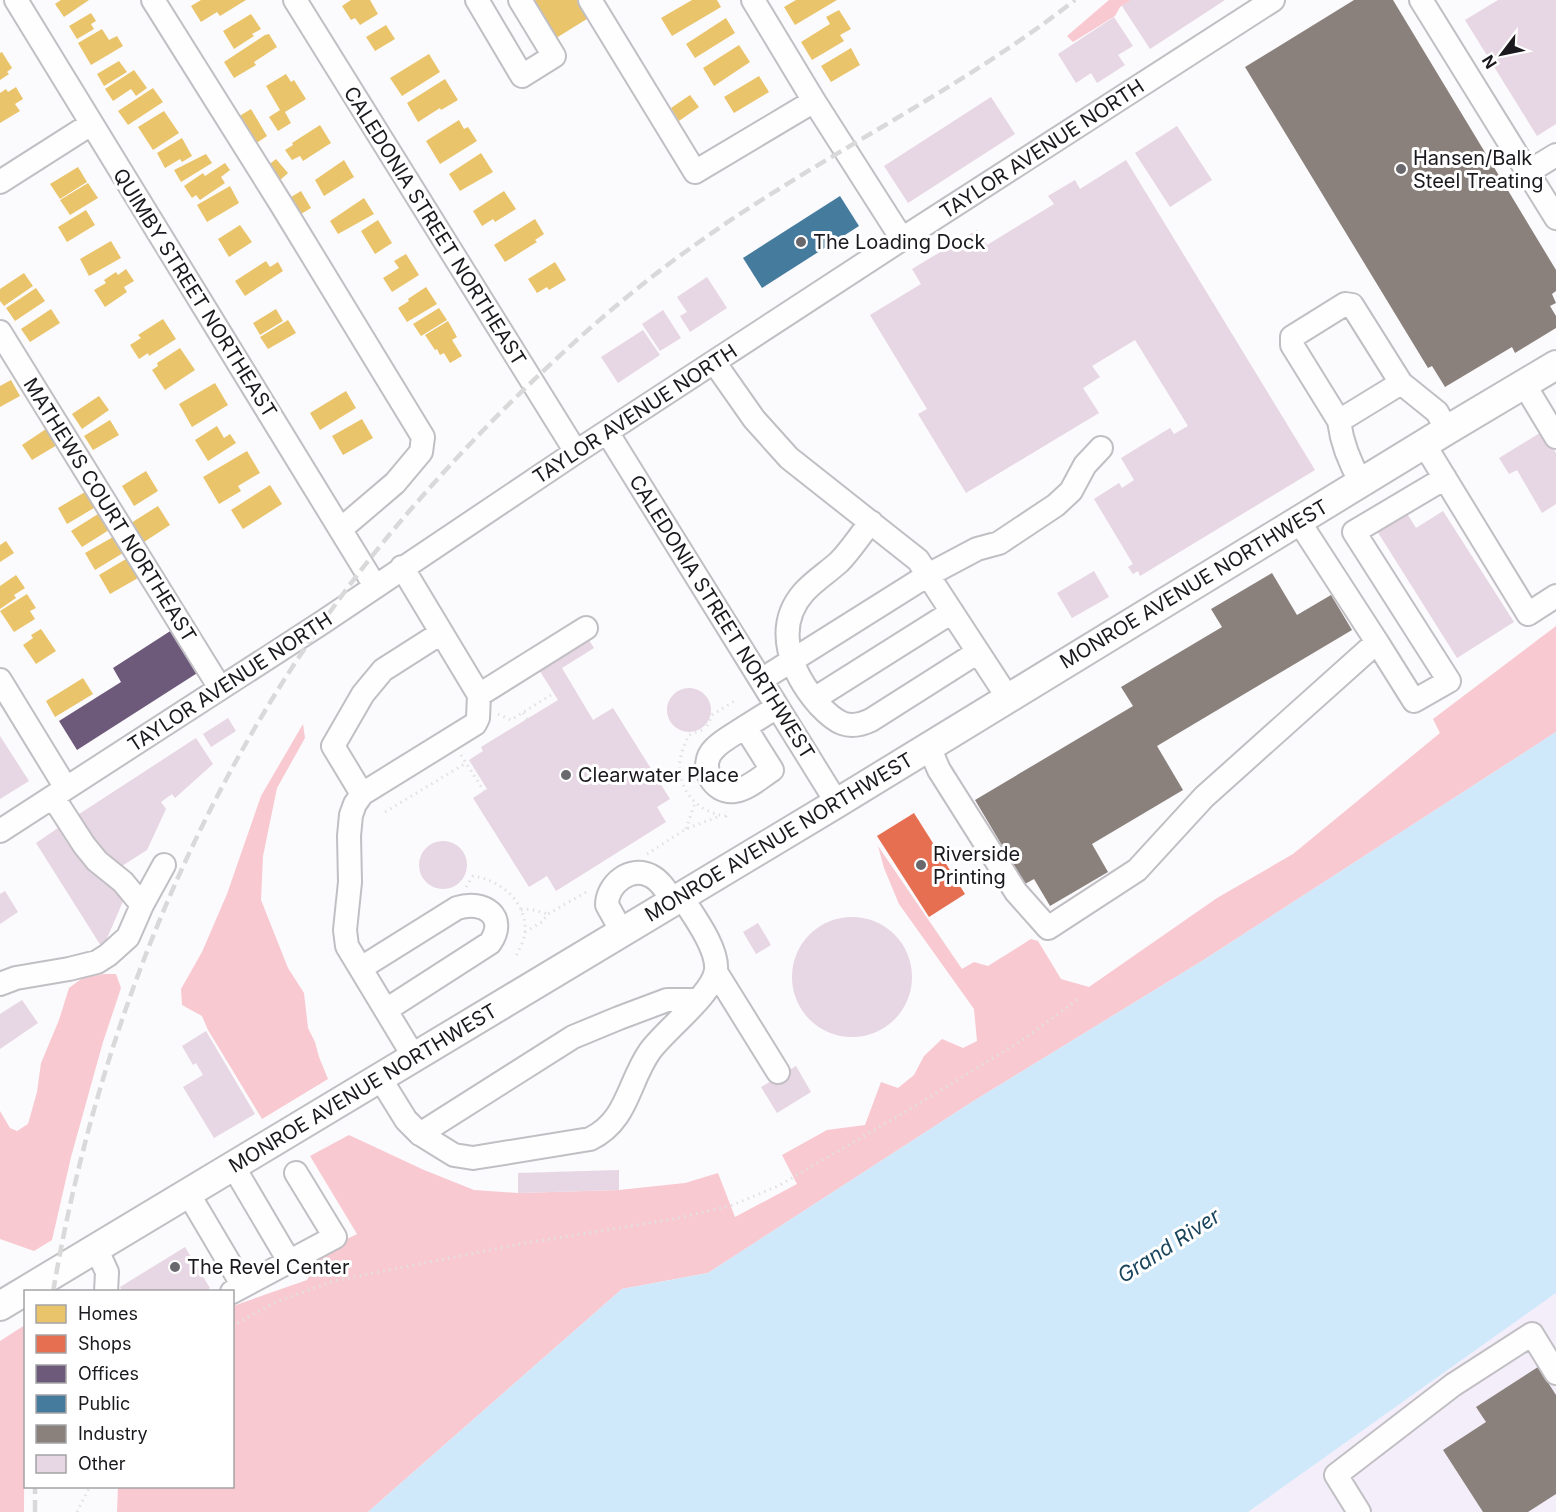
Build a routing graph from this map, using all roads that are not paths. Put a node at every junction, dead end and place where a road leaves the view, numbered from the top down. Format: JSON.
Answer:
{"nodes":[{"id":1,"x":16,"y":0,"type":"edge"},
{"id":2,"x":153,"y":0,"type":"edge"},
{"id":3,"x":295,"y":0,"type":"edge"},
{"id":4,"x":477,"y":0,"type":"edge"},
{"id":5,"x":520,"y":0,"type":"edge"},
{"id":6,"x":590,"y":0,"type":"edge"},
{"id":7,"x":753,"y":0,"type":"edge"},
{"id":8,"x":1273,"y":0,"type":"edge"},
{"id":9,"x":1422,"y":0,"type":"edge"},
{"id":10,"x":814,"y":101,"type":"junction"},
{"id":11,"x":92,"y":124,"type":"junction"},
{"id":12,"x":1556,"y":155,"type":"edge"},
{"id":13,"x":1528,"y":172,"type":"junction"},
{"id":14,"x":0,"y":182,"type":"edge"},
{"id":15,"x":1554,"y":212,"type":"edge"},
{"id":16,"x":902,"y":239,"type":"junction"},
{"id":17,"x":0,"y":332,"type":"edge"},
{"id":18,"x":714,"y":362,"type":"junction"},
{"id":19,"x":1555,"y":369,"type":"edge"},
{"id":20,"x":1401,"y":383,"type":"junction"},
{"id":21,"x":1524,"y":384,"type":"junction"},
{"id":22,"x":1339,"y":421,"type":"junction"},
{"id":23,"x":607,"y":432,"type":"junction"},
{"id":24,"x":1435,"y":437,"type":"junction"},
{"id":25,"x":1556,"y":438,"type":"edge"},
{"id":26,"x":1101,"y":448,"type":"dead end"},
{"id":27,"x":576,"y":452,"type":"junction"},
{"id":28,"x":1444,"y":478,"type":"junction"},
{"id":29,"x":1361,"y":482,"type":"junction"},
{"id":30,"x":1298,"y":520,"type":"junction"},
{"id":31,"x":871,"y":522,"type":"junction"},
{"id":32,"x":341,"y":530,"type":"junction"},
{"id":33,"x":402,"y":567,"type":"junction"},
{"id":34,"x":928,"y":575,"type":"junction"},
{"id":35,"x":375,"y":586,"type":"junction"},
{"id":36,"x":1556,"y":596,"type":"edge"},
{"id":37,"x":952,"y":612,"type":"junction"},
{"id":38,"x":586,"y":628,"type":"dead end"},
{"id":39,"x":441,"y":633,"type":"junction"},
{"id":40,"x":1377,"y":642,"type":"junction"},
{"id":41,"x":978,"y":652,"type":"junction"},
{"id":42,"x":790,"y":661,"type":"junction"},
{"id":43,"x":0,"y":680,"type":"edge"},
{"id":44,"x":761,"y":680,"type":"junction"},
{"id":45,"x":220,"y":688,"type":"junction"},
{"id":46,"x":479,"y":695,"type":"junction"},
{"id":47,"x":1008,"y":698,"type":"junction"},
{"id":48,"x":814,"y":699,"type":"junction"},
{"id":49,"x":777,"y":707,"type":"junction"},
{"id":50,"x":745,"y":728,"type":"dead end"},
{"id":51,"x":928,"y":747,"type":"junction"},
{"id":52,"x":60,"y":792,"type":"junction"},
{"id":53,"x":362,"y":794,"type":"junction"},
{"id":54,"x":837,"y":803,"type":"junction"},
{"id":55,"x":0,"y":831,"type":"edge"},
{"id":56,"x":164,"y":865,"type":"dead end"},
{"id":57,"x":677,"y":899,"type":"junction"},
{"id":58,"x":142,"y":904,"type":"junction"},
{"id":59,"x":622,"y":932,"type":"junction"},
{"id":60,"x":360,"y":968,"type":"junction"},
{"id":61,"x":716,"y":972,"type":"junction"},
{"id":62,"x":0,"y":984,"type":"edge"},
{"id":63,"x":698,"y":1000,"type":"junction"},
{"id":64,"x":386,"y":1010,"type":"junction"},
{"id":65,"x":414,"y":1057,"type":"junction"},
{"id":66,"x":778,"y":1072,"type":"dead end"},
{"id":67,"x":380,"y":1078,"type":"junction"},
{"id":68,"x":420,"y":1134,"type":"junction"},
{"id":69,"x":233,"y":1166,"type":"junction"},
{"id":70,"x":296,"y":1173,"type":"dead end"},
{"id":71,"x":188,"y":1193,"type":"junction"},
{"id":72,"x":96,"y":1248,"type":"junction"},
{"id":73,"x":289,"y":1262,"type":"junction"},
{"id":74,"x":238,"y":1289,"type":"edge"},
{"id":75,"x":26,"y":1290,"type":"edge"},
{"id":76,"x":106,"y":1290,"type":"edge"},
{"id":77,"x":24,"y":1292,"type":"edge"},
{"id":78,"x":0,"y":1306,"type":"edge"},
{"id":79,"x":1556,"y":1373,"type":"edge"},
{"id":80,"x":1359,"y":1512,"type":"edge"}],
"edges":[{"from":1,"to":11,"type":"street","name":"QUIMBY STREET NORTHEAST"},
{"from":2,"to":32,"type":"street"},
{"from":3,"to":27,"type":"street","name":"CALEDONIA STREET NORTHEAST"},
{"from":4,"to":5,"type":"street"},
{"from":6,"to":10,"type":"street"},
{"from":7,"to":10,"type":"street"},
{"from":8,"to":16,"type":"street","name":"TAYLOR AVENUE NORTH"},
{"from":9,"to":13,"type":"street"},
{"from":10,"to":16,"type":"street"},
{"from":11,"to":14,"type":"street"},
{"from":11,"to":32,"type":"street","name":"QUIMBY STREET NORTHEAST"},
{"from":12,"to":13,"type":"street"},
{"from":13,"to":15,"type":"street"},
{"from":16,"to":18,"type":"street","name":"TAYLOR AVENUE NORTH"},
{"from":17,"to":45,"type":"street","name":"MATHEWS COURT NORTHEAST"},
{"from":18,"to":23,"type":"street","name":"TAYLOR AVENUE NORTH"},
{"from":18,"to":31,"type":"street"},
{"from":19,"to":21,"type":"main road","name":"MONROE AVENUE NORTHWEST"},
{"from":20,"to":22,"type":"street"},
{"from":20,"to":22,"type":"street"},
{"from":20,"to":24,"type":"street"},
{"from":21,"to":24,"type":"main road","name":"MONROE AVENUE NORTHWEST"},
{"from":21,"to":25,"type":"street"},
{"from":22,"to":29,"type":"street"},
{"from":23,"to":27,"type":"street","name":"TAYLOR AVENUE NORTH"},
{"from":23,"to":44,"type":"street","name":"CALEDONIA STREET NORTHWEST"},
{"from":24,"to":28,"type":"street"},
{"from":24,"to":29,"type":"main road","name":"MONROE AVENUE NORTHWEST"},
{"from":26,"to":34,"type":"street"},
{"from":27,"to":33,"type":"street","name":"TAYLOR AVENUE NORTH"},
{"from":28,"to":36,"type":"street"},
{"from":28,"to":40,"type":"street"},
{"from":29,"to":30,"type":"main road","name":"MONROE AVENUE NORTHWEST"},
{"from":30,"to":40,"type":"street"},
{"from":30,"to":47,"type":"main road","name":"MONROE AVENUE NORTHWEST"},
{"from":31,"to":34,"type":"street"},
{"from":31,"to":42,"type":"street"},
{"from":32,"to":35,"type":"street","name":"QUIMBY STREET NORTHEAST"},
{"from":33,"to":35,"type":"street","name":"TAYLOR AVENUE NORTH"},
{"from":33,"to":39,"type":"street"},
{"from":34,"to":37,"type":"street"},
{"from":34,"to":42,"type":"street"},
{"from":35,"to":45,"type":"street","name":"TAYLOR AVENUE NORTH"},
{"from":37,"to":41,"type":"street"},
{"from":37,"to":48,"type":"street"},
{"from":38,"to":46,"type":"street"},
{"from":39,"to":46,"type":"street"},
{"from":39,"to":53,"type":"street"},
{"from":40,"to":51,"type":"street"},
{"from":41,"to":47,"type":"street"},
{"from":41,"to":48,"type":"street"},
{"from":42,"to":44,"type":"street"},
{"from":42,"to":48,"type":"street"},
{"from":43,"to":52,"type":"street"},
{"from":44,"to":49,"type":"street","name":"CALEDONIA STREET NORTHWEST"},
{"from":45,"to":52,"type":"street","name":"TAYLOR AVENUE NORTH"},
{"from":46,"to":53,"type":"street"},
{"from":47,"to":51,"type":"main road","name":"MONROE AVENUE NORTHWEST"},
{"from":49,"to":50,"type":"street"},
{"from":49,"to":54,"type":"street","name":"CALEDONIA STREET NORTHWEST"},
{"from":51,"to":54,"type":"main road","name":"MONROE AVENUE NORTHWEST"},
{"from":52,"to":55,"type":"street","name":"TAYLOR AVENUE NORTH"},
{"from":52,"to":58,"type":"street"},
{"from":53,"to":60,"type":"street"},
{"from":54,"to":57,"type":"main road","name":"MONROE AVENUE NORTHWEST"},
{"from":56,"to":58,"type":"street"},
{"from":57,"to":59,"type":"main road","name":"MONROE AVENUE NORTHWEST"},
{"from":57,"to":59,"type":"street"},
{"from":57,"to":61,"type":"street"},
{"from":58,"to":62,"type":"street"},
{"from":59,"to":65,"type":"main road","name":"MONROE AVENUE NORTHWEST"},
{"from":60,"to":64,"type":"street"},
{"from":60,"to":64,"type":"street"},
{"from":61,"to":63,"type":"street"},
{"from":61,"to":66,"type":"street"},
{"from":63,"to":68,"type":"street"},
{"from":63,"to":68,"type":"street"},
{"from":64,"to":65,"type":"street"},
{"from":65,"to":67,"type":"main road","name":"MONROE AVENUE NORTHWEST"},
{"from":67,"to":68,"type":"street"},
{"from":67,"to":69,"type":"main road","name":"MONROE AVENUE NORTHWEST"},
{"from":69,"to":71,"type":"main road","name":"MONROE AVENUE NORTHWEST"},
{"from":69,"to":73,"type":"street"},
{"from":70,"to":73,"type":"street"},
{"from":71,"to":72,"type":"main road","name":"MONROE AVENUE NORTHWEST"},
{"from":71,"to":74,"type":"street"},
{"from":72,"to":75,"type":"main road","name":"MONROE AVENUE NORTHWEST"},
{"from":72,"to":76,"type":"street"},
{"from":73,"to":74,"type":"street"},
{"from":77,"to":78,"type":"main road","name":"MONROE AVENUE NORTHWEST"},
{"from":79,"to":80,"type":"street"}]}
